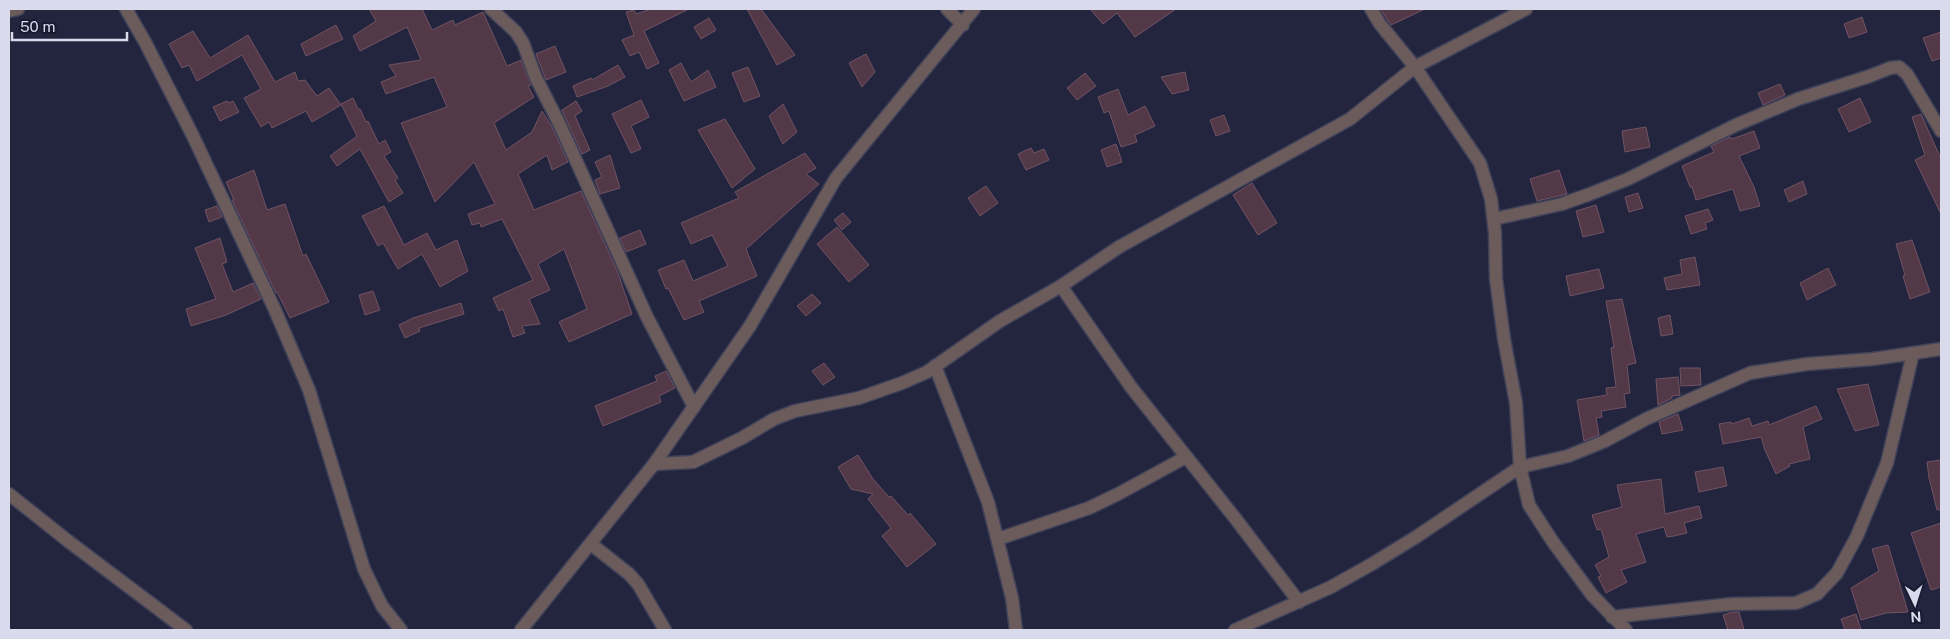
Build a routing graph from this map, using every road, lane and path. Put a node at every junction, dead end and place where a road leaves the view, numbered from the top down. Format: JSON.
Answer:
{"nodes":[{"id":1,"x":18,"y":9,"type":"edge"},
{"id":2,"x":126,"y":9,"type":"edge"},
{"id":3,"x":491,"y":9,"type":"edge"},
{"id":4,"x":947,"y":9,"type":"edge"},
{"id":5,"x":974,"y":9,"type":"edge"},
{"id":6,"x":1371,"y":9,"type":"edge"},
{"id":7,"x":1526,"y":9,"type":"edge"},
{"id":8,"x":9,"y":11,"type":"edge"},
{"id":9,"x":963,"y":25,"type":"junction"},
{"id":10,"x":1415,"y":67,"type":"junction"},
{"id":11,"x":1941,"y":132,"type":"edge"},
{"id":12,"x":1494,"y":219,"type":"junction"},
{"id":13,"x":1061,"y":286,"type":"junction"},
{"id":14,"x":1941,"y":349,"type":"edge"},
{"id":15,"x":1913,"y":353,"type":"junction"},
{"id":16,"x":934,"y":366,"type":"junction"},
{"id":17,"x":694,"y":407,"type":"junction"},
{"id":18,"x":1186,"y":457,"type":"junction"},
{"id":19,"x":654,"y":464,"type":"junction"},
{"id":20,"x":1520,"y":467,"type":"junction"},
{"id":21,"x":9,"y":494,"type":"edge"},
{"id":22,"x":998,"y":540,"type":"junction"},
{"id":23,"x":591,"y":544,"type":"junction"},
{"id":24,"x":1299,"y":602,"type":"junction"},
{"id":25,"x":1612,"y":617,"type":"junction"},
{"id":26,"x":186,"y":630,"type":"edge"},
{"id":27,"x":401,"y":630,"type":"edge"},
{"id":28,"x":521,"y":630,"type":"edge"},
{"id":29,"x":665,"y":630,"type":"edge"},
{"id":30,"x":1016,"y":630,"type":"edge"},
{"id":31,"x":1235,"y":630,"type":"edge"},
{"id":32,"x":1626,"y":630,"type":"edge"}],
"edges":[{"from":1,"to":8,"type":"street"},
{"from":2,"to":27,"type":"street"},
{"from":3,"to":17,"type":"street"},
{"from":4,"to":9,"type":"street"},
{"from":5,"to":9,"type":"street"},
{"from":6,"to":10,"type":"street"},
{"from":7,"to":10,"type":"street"},
{"from":9,"to":17,"type":"street"},
{"from":10,"to":12,"type":"street"},
{"from":10,"to":13,"type":"street"},
{"from":11,"to":12,"type":"street"},
{"from":12,"to":20,"type":"street"},
{"from":13,"to":16,"type":"street"},
{"from":13,"to":18,"type":"street"},
{"from":14,"to":15,"type":"street"},
{"from":15,"to":20,"type":"street"},
{"from":15,"to":25,"type":"street"},
{"from":16,"to":19,"type":"street"},
{"from":16,"to":22,"type":"street"},
{"from":17,"to":19,"type":"street"},
{"from":18,"to":22,"type":"street"},
{"from":18,"to":24,"type":"street"},
{"from":19,"to":23,"type":"street"},
{"from":20,"to":24,"type":"street"},
{"from":20,"to":25,"type":"street"},
{"from":21,"to":26,"type":"street"},
{"from":22,"to":30,"type":"street"},
{"from":23,"to":28,"type":"street"},
{"from":23,"to":29,"type":"street"},
{"from":24,"to":31,"type":"street"},
{"from":25,"to":32,"type":"street"}]}
